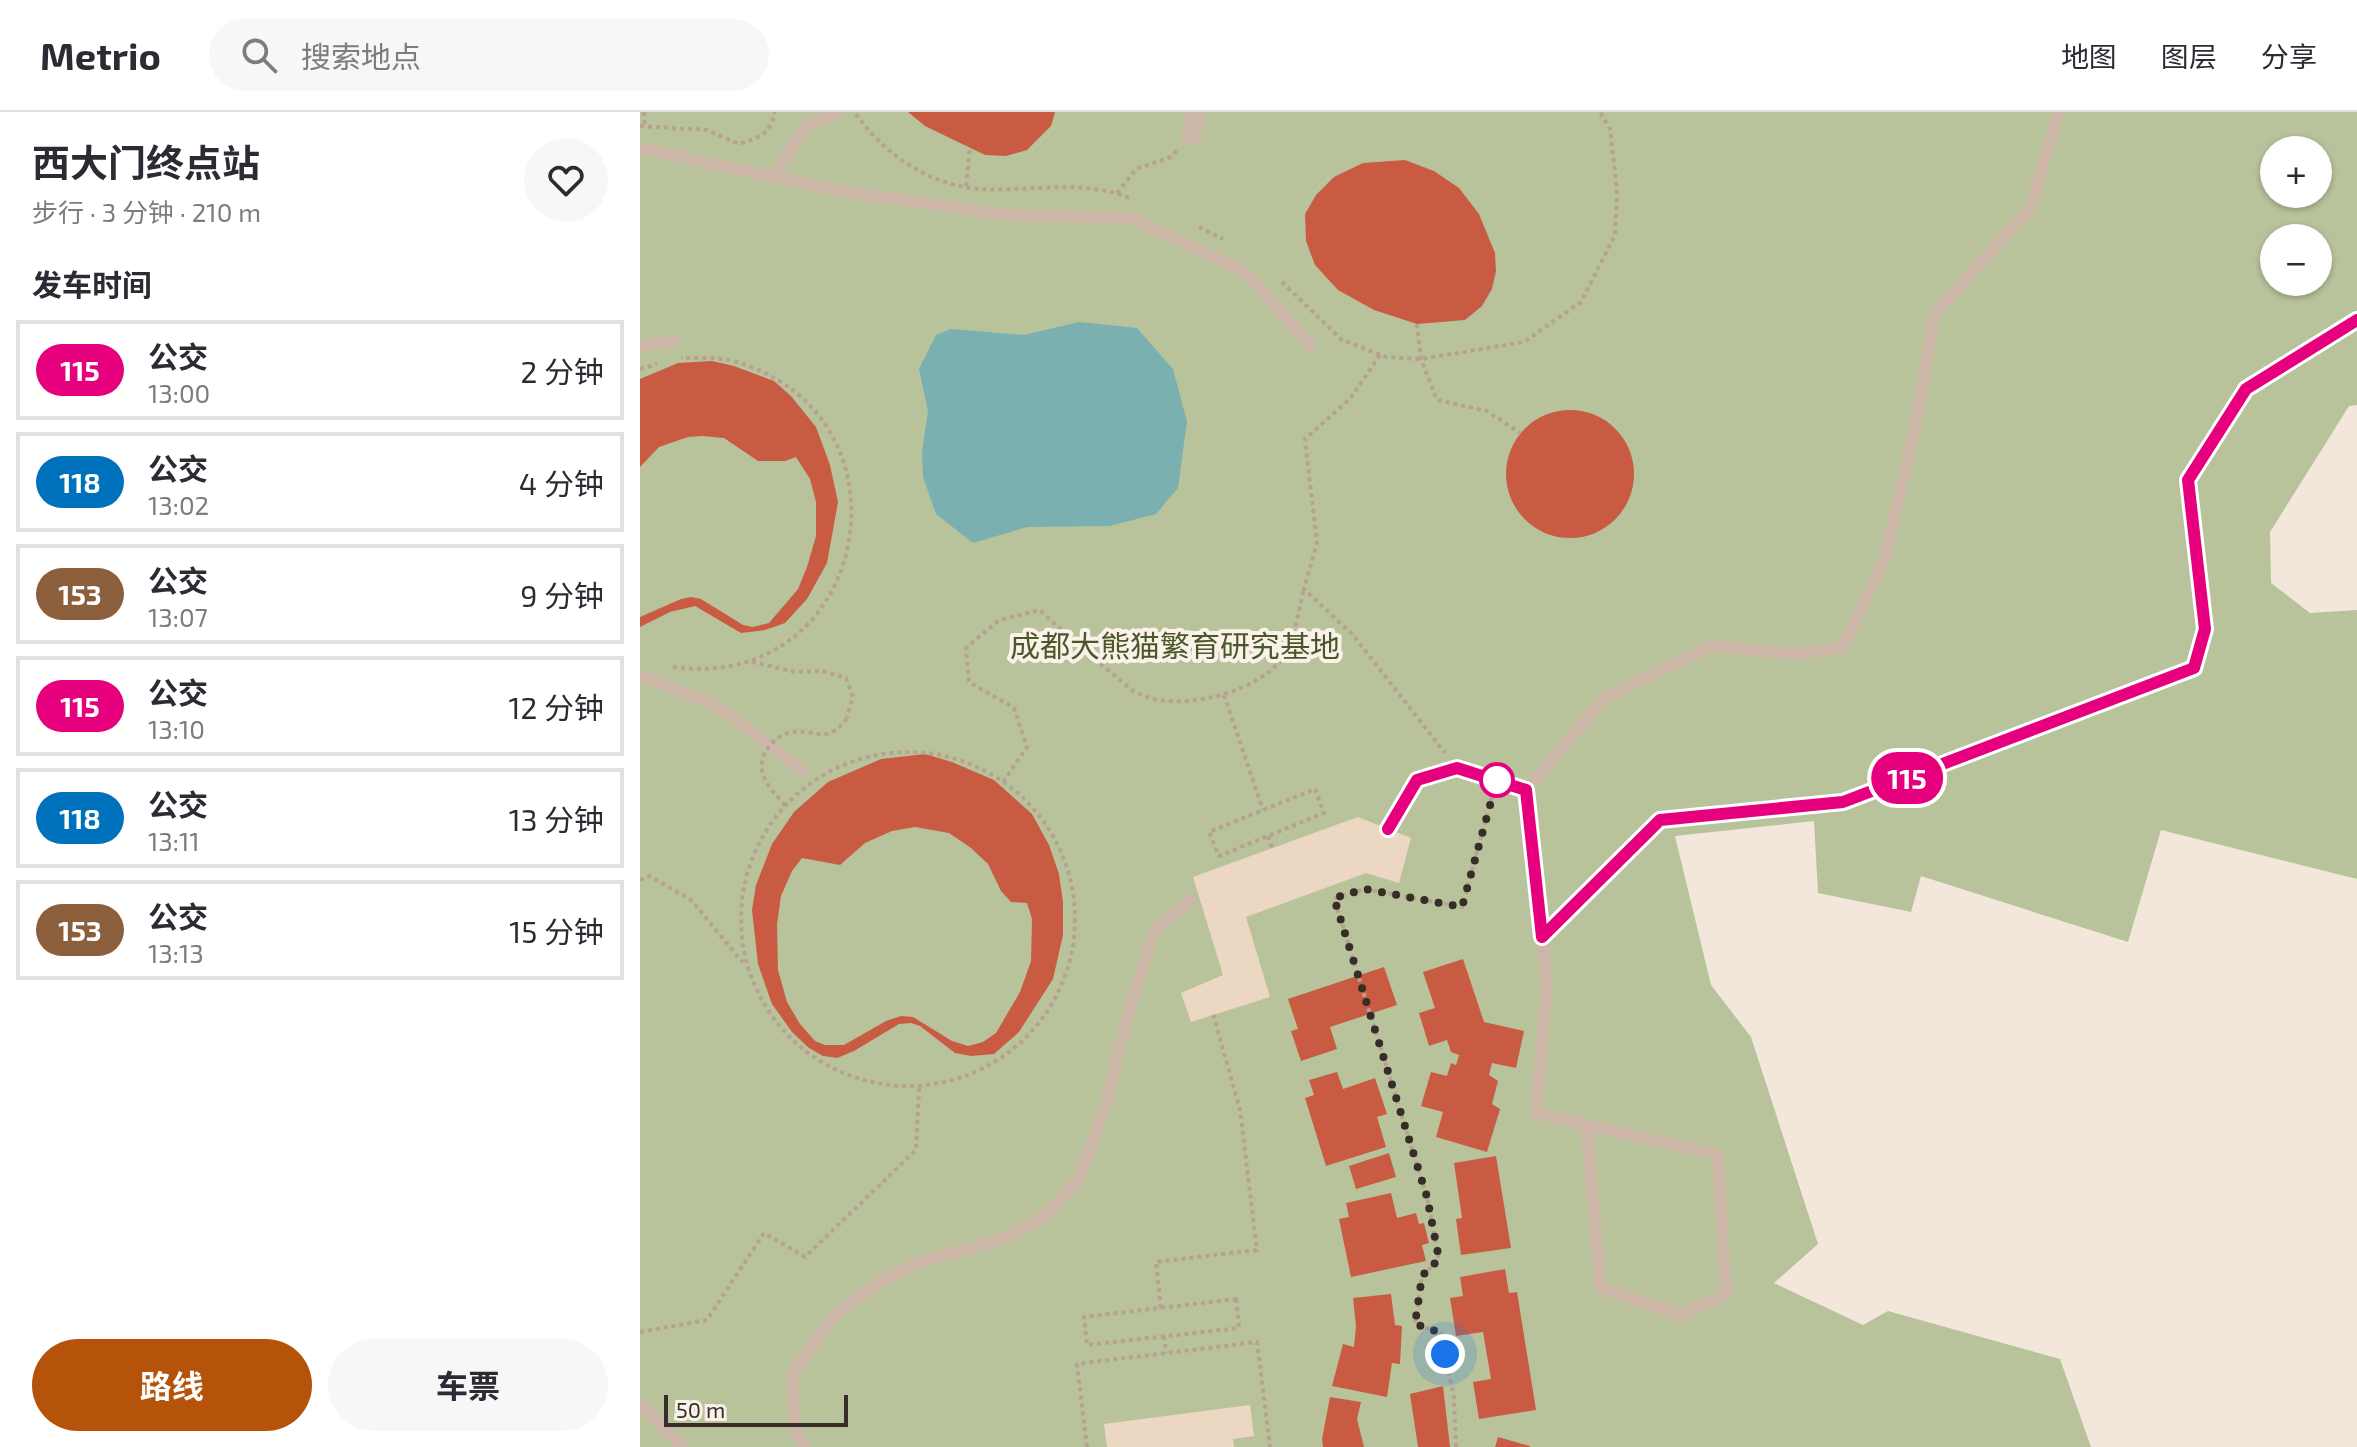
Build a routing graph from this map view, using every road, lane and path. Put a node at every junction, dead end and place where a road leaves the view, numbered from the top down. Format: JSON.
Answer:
{"nodes":[{"id":1,"x":644,"y":112,"type":"edge"},
{"id":2,"x":775,"y":112,"type":"edge"},
{"id":3,"x":839,"y":112,"type":"edge"},
{"id":4,"x":1197,"y":112,"type":"edge"},
{"id":5,"x":1600,"y":112,"type":"edge"},
{"id":6,"x":2059,"y":112,"type":"edge"},
{"id":7,"x":643,"y":126,"type":"edge"},
{"id":8,"x":1191,"y":135,"type":"joint"},
{"id":9,"x":640,"y":148,"type":"edge"},
{"id":10,"x":970,"y":148,"type":"dead end"},
{"id":11,"x":773,"y":177,"type":"junction"},
{"id":12,"x":966,"y":186,"type":"dead end"},
{"id":13,"x":1117,"y":193,"type":"dead end"},
{"id":14,"x":2357,"y":320,"type":"edge"},
{"id":15,"x":1417,"y":324,"type":"dead end"},
{"id":16,"x":674,"y":341,"type":"dead end"},
{"id":17,"x":1524,"y":342,"type":"dead end"},
{"id":18,"x":640,"y":346,"type":"edge"},
{"id":19,"x":1311,"y":346,"type":"dead end"},
{"id":20,"x":1380,"y":355,"type":"dead end"},
{"id":21,"x":677,"y":358,"type":"dead end"},
{"id":22,"x":665,"y":361,"type":"dead end"},
{"id":23,"x":641,"y":369,"type":"edge"},
{"id":24,"x":1520,"y":433,"type":"dead end"},
{"id":25,"x":1304,"y":589,"type":"junction"},
{"id":26,"x":751,"y":661,"type":"junction"},
{"id":27,"x":663,"y":665,"type":"dead end"},
{"id":28,"x":640,"y":675,"type":"edge"},
{"id":29,"x":1224,"y":695,"type":"junction"},
{"id":30,"x":1457,"y":768,"type":"junction"},
{"id":31,"x":803,"y":771,"type":"dead end"},
{"id":32,"x":1497,"y":780,"type":"junction"},
{"id":33,"x":1003,"y":782,"type":"junction"},
{"id":34,"x":1526,"y":790,"type":"junction"},
{"id":35,"x":785,"y":805,"type":"junction"},
{"id":36,"x":1263,"y":810,"type":"junction"},
{"id":37,"x":1388,"y":829,"type":"dead end"},
{"id":38,"x":1268,"y":836,"type":"junction"},
{"id":39,"x":1272,"y":848,"type":"dead end"},
{"id":40,"x":640,"y":880,"type":"edge"},
{"id":41,"x":1190,"y":900,"type":"dead end"},
{"id":42,"x":1542,"y":937,"type":"junction"},
{"id":43,"x":747,"y":967,"type":"junction"},
{"id":44,"x":1213,"y":1014,"type":"dead end"},
{"id":45,"x":919,"y":1087,"type":"junction"},
{"id":46,"x":1586,"y":1124,"type":"junction"},
{"id":47,"x":1161,"y":1308,"type":"junction"},
{"id":48,"x":640,"y":1332,"type":"edge"},
{"id":49,"x":1164,"y":1336,"type":"junction"},
{"id":50,"x":1166,"y":1353,"type":"junction"},
{"id":51,"x":640,"y":1403,"type":"edge"},
{"id":52,"x":682,"y":1447,"type":"edge"},
{"id":53,"x":804,"y":1447,"type":"edge"},
{"id":54,"x":1087,"y":1447,"type":"edge"},
{"id":55,"x":1270,"y":1447,"type":"edge"},
{"id":56,"x":1456,"y":1447,"type":"edge"}],
"edges":[{"from":1,"to":7,"type":"path"},
{"from":2,"to":7,"type":"path"},
{"from":3,"to":11,"type":"lane"},
{"from":4,"to":8,"type":"street"},
{"from":5,"to":17,"type":"path"},
{"from":6,"to":34,"type":"lane"},
{"from":8,"to":13,"type":"path"},
{"from":9,"to":11,"type":"lane"},
{"from":10,"to":12,"type":"path"},
{"from":11,"to":19,"type":"lane"},
{"from":14,"to":42,"type":"lane"},
{"from":15,"to":24,"type":"path"},
{"from":16,"to":18,"type":"lane"},
{"from":20,"to":25,"type":"path"},
{"from":21,"to":26,"type":"path"},
{"from":22,"to":23,"type":"path"},
{"from":25,"to":29,"type":"path"},
{"from":25,"to":30,"type":"path"},
{"from":26,"to":27,"type":"path"},
{"from":26,"to":35,"type":"path","bridge":true},
{"from":28,"to":31,"type":"lane"},
{"from":29,"to":33,"type":"path"},
{"from":29,"to":36,"type":"path"},
{"from":30,"to":32,"type":"lane"},
{"from":30,"to":37,"type":"lane"},
{"from":32,"to":34,"type":"lane"},
{"from":32,"to":56,"type":"path"},
{"from":33,"to":35,"type":"path"},
{"from":33,"to":45,"type":"path"},
{"from":34,"to":42,"type":"lane"},
{"from":35,"to":43,"type":"path"},
{"from":36,"to":38,"type":"path"},
{"from":36,"to":38,"type":"path"},
{"from":38,"to":39,"type":"path"},
{"from":40,"to":43,"type":"path"},
{"from":41,"to":53,"type":"lane"},
{"from":42,"to":46,"type":"lane"},
{"from":43,"to":45,"type":"path"},
{"from":44,"to":47,"type":"path"},
{"from":45,"to":48,"type":"path"},
{"from":46,"to":46,"type":"lane"},
{"from":47,"to":49,"type":"path"},
{"from":47,"to":49,"type":"path"},
{"from":49,"to":50,"type":"path"},
{"from":50,"to":54,"type":"path"},
{"from":50,"to":55,"type":"path"},
{"from":51,"to":52,"type":"lane"}]}
